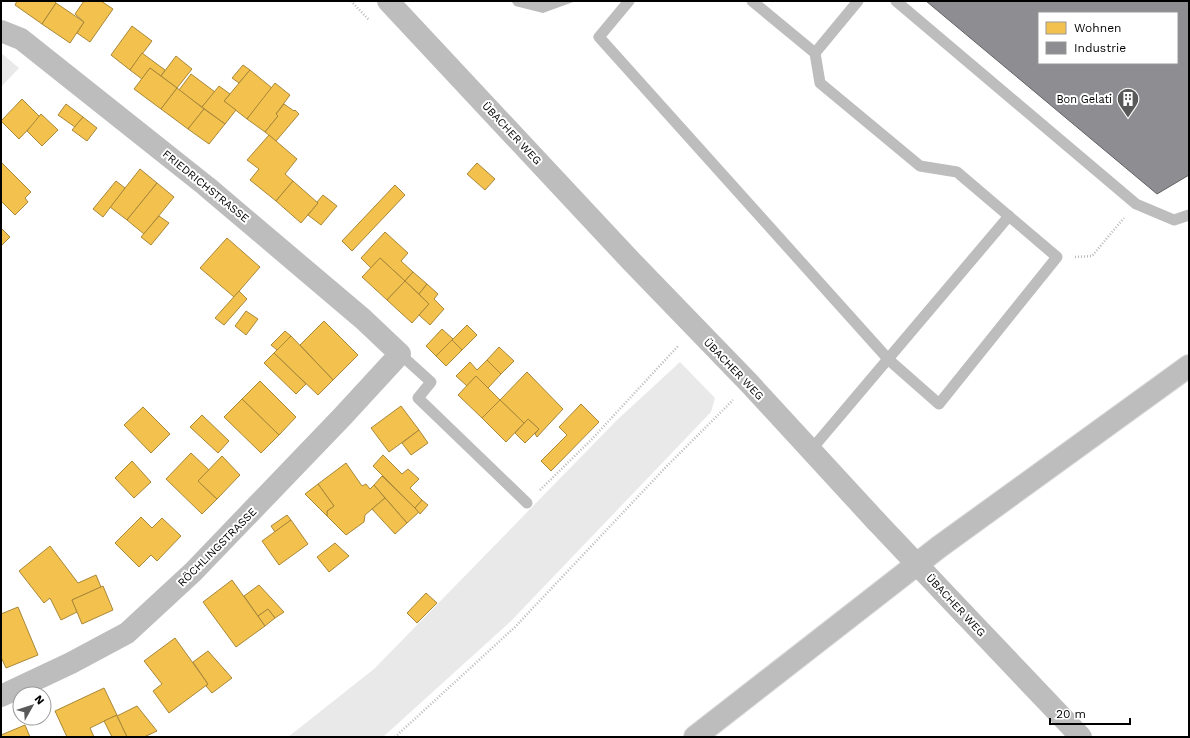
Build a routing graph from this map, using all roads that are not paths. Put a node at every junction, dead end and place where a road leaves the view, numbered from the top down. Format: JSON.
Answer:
{"nodes":[{"id":1,"x":388,"y":1,"type":"edge"},
{"id":2,"x":629,"y":1,"type":"edge"},
{"id":3,"x":752,"y":1,"type":"edge"},
{"id":4,"x":858,"y":1,"type":"edge"},
{"id":5,"x":896,"y":1,"type":"edge"},
{"id":6,"x":1,"y":31,"type":"edge"},
{"id":7,"x":815,"y":54,"type":"junction"},
{"id":8,"x":1189,"y":215,"type":"edge"},
{"id":9,"x":1009,"y":216,"type":"junction"},
{"id":10,"x":400,"y":354,"type":"junction"},
{"id":11,"x":889,"y":360,"type":"junction"},
{"id":12,"x":1189,"y":366,"type":"edge"},
{"id":13,"x":811,"y":450,"type":"junction"},
{"id":14,"x":527,"y":503,"type":"road end"},
{"id":15,"x":1,"y":696,"type":"edge"},
{"id":16,"x":695,"y":737,"type":"edge"},
{"id":17,"x":1081,"y":737,"type":"edge"}],
"edges":[{"from":1,"to":13,"type":"street","name":"ÜBACHER WEG"},
{"from":2,"to":11,"type":"lane"},
{"from":3,"to":7,"type":"lane"},
{"from":4,"to":7,"type":"lane"},
{"from":5,"to":8,"type":"lane"},
{"from":6,"to":10,"type":"street","name":"FRIEDRICHSTRASSE"},
{"from":7,"to":9,"type":"lane"},
{"from":9,"to":11,"type":"lane"},
{"from":9,"to":11,"type":"lane"},
{"from":10,"to":14,"type":"lane"},
{"from":10,"to":15,"type":"street","name":"RÖCHLINGSTRASSE"},
{"from":11,"to":13,"type":"lane"},
{"from":12,"to":16,"type":"street"},
{"from":13,"to":17,"type":"street","name":"ÜBACHER WEG","bridge":true}]}
